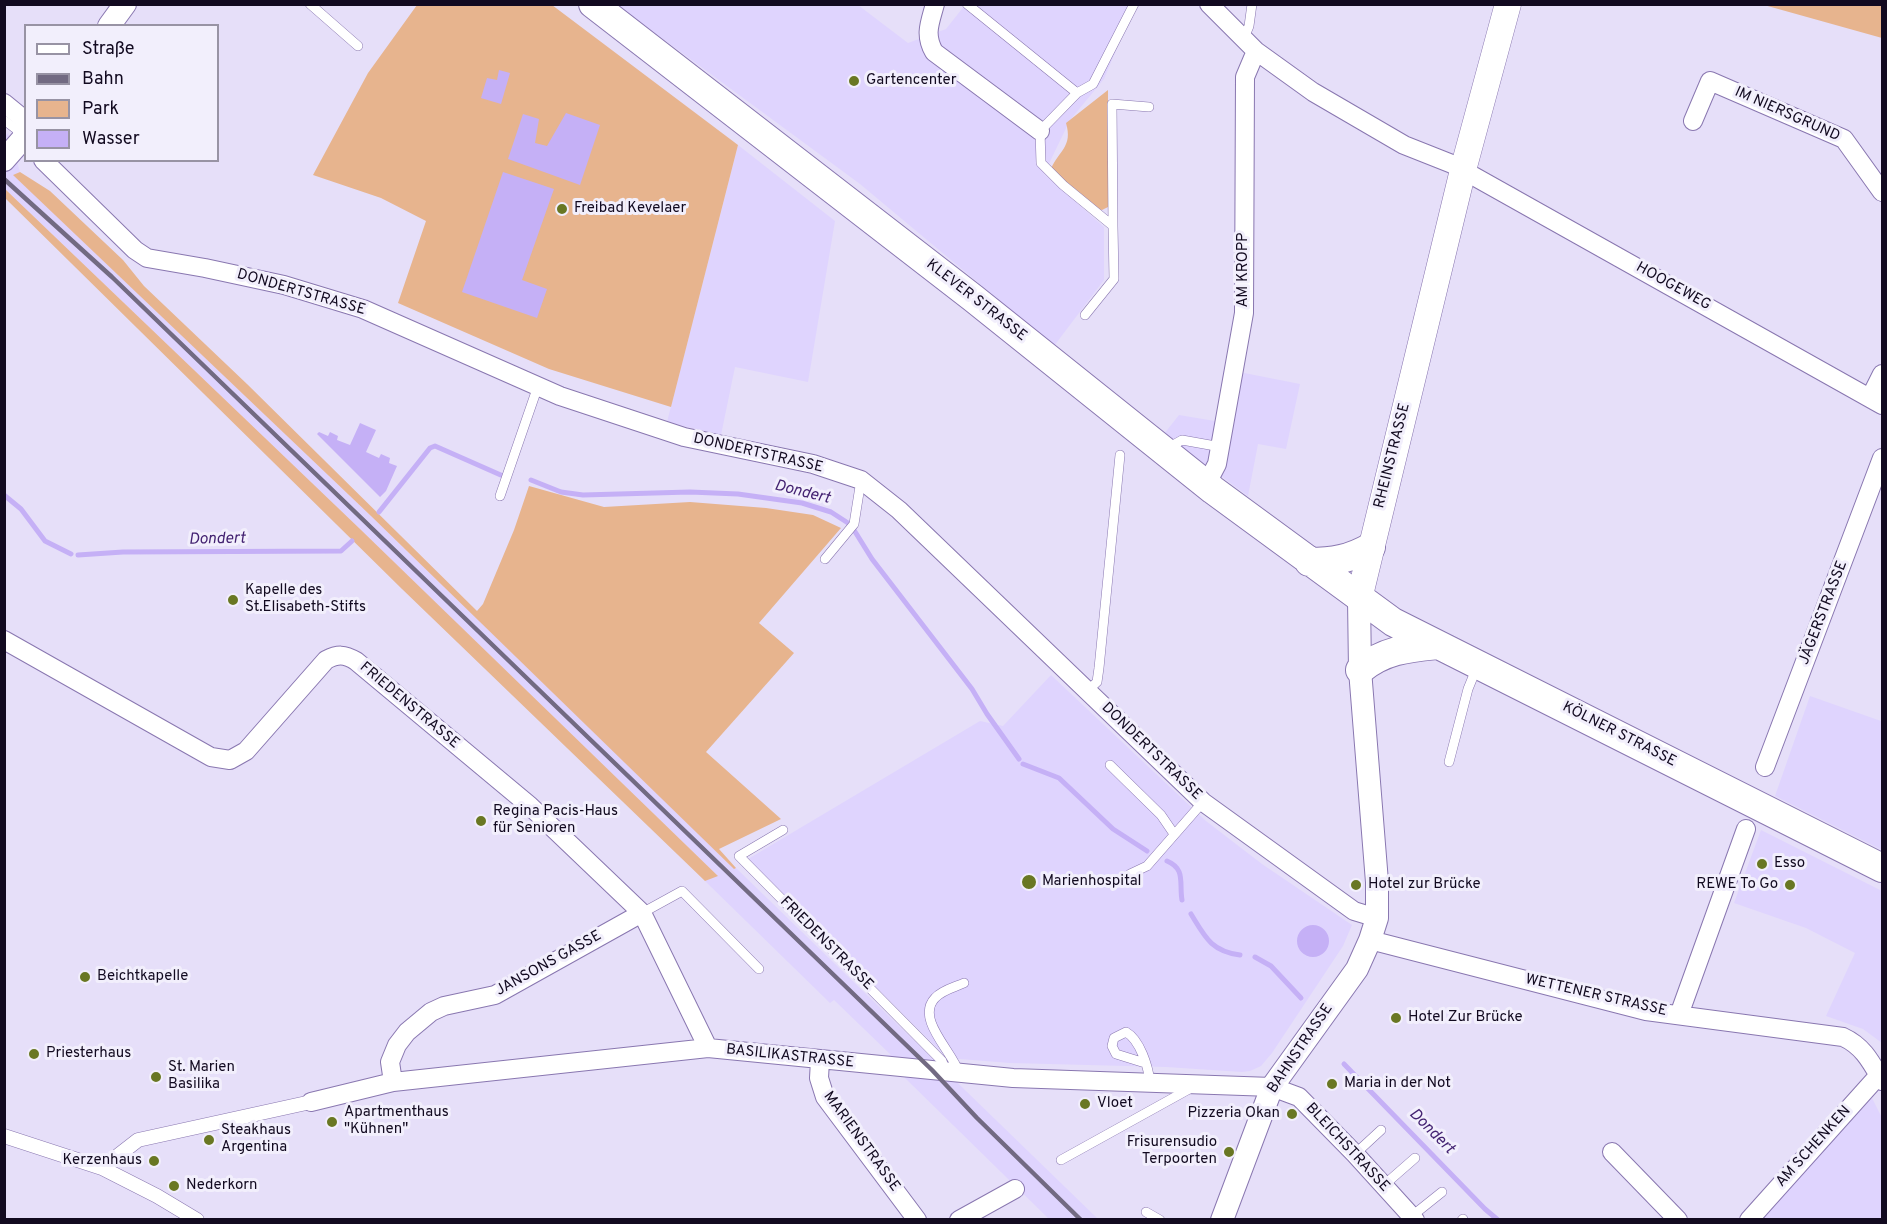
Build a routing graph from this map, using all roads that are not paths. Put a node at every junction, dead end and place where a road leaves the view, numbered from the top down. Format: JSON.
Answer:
{"nodes":[{"id":1,"x":125,"y":4,"type":"edge"},
{"id":2,"x":310,"y":4,"type":"edge"},
{"id":3,"x":593,"y":4,"type":"edge"},
{"id":4,"x":935,"y":4,"type":"edge"},
{"id":5,"x":967,"y":4,"type":"edge"},
{"id":6,"x":1134,"y":4,"type":"edge"},
{"id":7,"x":1209,"y":4,"type":"edge"},
{"id":8,"x":1252,"y":4,"type":"edge"},
{"id":9,"x":1508,"y":4,"type":"edge"},
{"id":10,"x":110,"y":24,"type":"edge"},
{"id":11,"x":1250,"y":45,"type":"junction"},
{"id":12,"x":358,"y":46,"type":"dead end"},
{"id":13,"x":1077,"y":93,"type":"junction"},
{"id":14,"x":4,"y":103,"type":"edge"},
{"id":15,"x":1149,"y":107,"type":"dead end"},
{"id":16,"x":4,"y":120,"type":"edge"},
{"id":17,"x":1693,"y":121,"type":"dead end"},
{"id":18,"x":1040,"y":131,"type":"junction"},
{"id":19,"x":24,"y":133,"type":"edge"},
{"id":20,"x":24,"y":133,"type":"edge"},
{"id":21,"x":24,"y":135,"type":"edge"},
{"id":22,"x":4,"y":160,"type":"edge"},
{"id":23,"x":45,"y":162,"type":"edge"},
{"id":24,"x":1463,"y":170,"type":"junction"},
{"id":25,"x":1882,"y":192,"type":"edge"},
{"id":26,"x":1113,"y":226,"type":"junction"},
{"id":27,"x":1085,"y":315,"type":"dead end"},
{"id":28,"x":1882,"y":374,"type":"edge"},
{"id":29,"x":538,"y":386,"type":"junction"},
{"id":30,"x":1876,"y":401,"type":"edge"},
{"id":31,"x":1221,"y":447,"type":"junction"},
{"id":32,"x":1162,"y":450,"type":"junction"},
{"id":33,"x":1120,"y":455,"type":"dead end"},
{"id":34,"x":1882,"y":458,"type":"edge"},
{"id":35,"x":861,"y":480,"type":"junction"},
{"id":36,"x":1206,"y":485,"type":"junction"},
{"id":37,"x":500,"y":496,"type":"dead end"},
{"id":38,"x":1371,"y":547,"type":"junction"},
{"id":39,"x":825,"y":559,"type":"dead end"},
{"id":40,"x":1309,"y":562,"type":"junction"},
{"id":41,"x":1359,"y":598,"type":"junction"},
{"id":42,"x":4,"y":640,"type":"edge"},
{"id":43,"x":1438,"y":645,"type":"junction"},
{"id":44,"x":1478,"y":665,"type":"junction"},
{"id":45,"x":1360,"y":670,"type":"junction"},
{"id":46,"x":1087,"y":691,"type":"junction"},
{"id":47,"x":1449,"y":762,"type":"dead end"},
{"id":48,"x":1110,"y":765,"type":"dead end"},
{"id":49,"x":1765,"y":767,"type":"dead end"},
{"id":50,"x":1203,"y":802,"type":"junction"},
{"id":51,"x":1746,"y":829,"type":"dead end"},
{"id":52,"x":783,"y":830,"type":"dead end"},
{"id":53,"x":1174,"y":834,"type":"junction"},
{"id":54,"x":1882,"y":868,"type":"edge"},
{"id":55,"x":1130,"y":874,"type":"dead end"},
{"id":56,"x":642,"y":913,"type":"junction"},
{"id":57,"x":1377,"y":918,"type":"junction"},
{"id":58,"x":1370,"y":940,"type":"junction"},
{"id":59,"x":759,"y":969,"type":"dead end"},
{"id":60,"x":964,"y":983,"type":"dead end"},
{"id":61,"x":1679,"y":1016,"type":"junction"},
{"id":62,"x":708,"y":1048,"type":"junction"},
{"id":63,"x":820,"y":1060,"type":"junction"},
{"id":64,"x":1145,"y":1063,"type":"dead end"},
{"id":65,"x":952,"y":1072,"type":"junction"},
{"id":66,"x":1881,"y":1078,"type":"edge"},
{"id":67,"x":393,"y":1082,"type":"junction"},
{"id":68,"x":1150,"y":1082,"type":"junction"},
{"id":69,"x":1199,"y":1084,"type":"junction"},
{"id":70,"x":1272,"y":1087,"type":"junction"},
{"id":71,"x":311,"y":1102,"type":"joint"},
{"id":72,"x":1382,"y":1130,"type":"dead end"},
{"id":73,"x":4,"y":1136,"type":"edge"},
{"id":74,"x":1612,"y":1152,"type":"dead end"},
{"id":75,"x":1355,"y":1154,"type":"junction"},
{"id":76,"x":1414,"y":1158,"type":"dead end"},
{"id":77,"x":1061,"y":1160,"type":"dead end"},
{"id":78,"x":102,"y":1168,"type":"junction"},
{"id":79,"x":1383,"y":1186,"type":"junction"},
{"id":80,"x":1015,"y":1189,"type":"dead end"},
{"id":81,"x":1442,"y":1192,"type":"dead end"},
{"id":82,"x":1146,"y":1212,"type":"dead end"},
{"id":83,"x":1414,"y":1218,"type":"edge"},
{"id":84,"x":197,"y":1220,"type":"edge"},
{"id":85,"x":917,"y":1220,"type":"edge"},
{"id":86,"x":959,"y":1220,"type":"edge"},
{"id":87,"x":1160,"y":1220,"type":"edge"},
{"id":88,"x":1222,"y":1220,"type":"edge"},
{"id":89,"x":1678,"y":1220,"type":"edge"},
{"id":90,"x":1749,"y":1220,"type":"edge"}],
"edges":[{"from":1,"to":10,"type":"street"},
{"from":2,"to":12,"type":"lane"},
{"from":3,"to":32,"type":"main road","name":"KLEVER STRASSE"},
{"from":4,"to":18,"type":"street"},
{"from":5,"to":13,"type":"lane"},
{"from":6,"to":13,"type":"lane"},
{"from":7,"to":11,"type":"street","name":"HOOGEWEG"},
{"from":8,"to":11,"type":"lane"},
{"from":9,"to":24,"type":"main road","name":"RHEINSTRASSE"},
{"from":11,"to":24,"type":"street","name":"HOOGEWEG"},
{"from":11,"to":31,"type":"street","name":"AM KROPP"},
{"from":13,"to":18,"type":"lane"},
{"from":14,"to":19,"type":"street"},
{"from":15,"to":26,"type":"lane"},
{"from":16,"to":20,"type":"lane"},
{"from":17,"to":25,"type":"street","name":"IM NIERSGRUND"},
{"from":18,"to":26,"type":"lane"},
{"from":21,"to":22,"type":"street"},
{"from":23,"to":29,"type":"street","name":"DONDERTSTRASSE"},
{"from":24,"to":30,"type":"street","name":"HOOGEWEG"},
{"from":24,"to":38,"type":"main road","name":"RHEINSTRASSE"},
{"from":26,"to":27,"type":"lane"},
{"from":28,"to":30,"type":"street"},
{"from":29,"to":35,"type":"street","name":"DONDERTSTRASSE"},
{"from":29,"to":37,"type":"lane"},
{"from":31,"to":32,"type":"lane"},
{"from":31,"to":36,"type":"street","name":"AM KROPP"},
{"from":32,"to":36,"type":"main road","name":"KLEVER STRASSE"},
{"from":33,"to":46,"type":"lane"},
{"from":34,"to":49,"type":"street","name":"JÄGERSTRASSE"},
{"from":35,"to":39,"type":"lane"},
{"from":35,"to":46,"type":"street","name":"DONDERTSTRASSE"},
{"from":36,"to":40,"type":"main road","name":"KLEVER STRASSE"},
{"from":38,"to":40,"type":"main road"},
{"from":38,"to":41,"type":"main road","name":"RHEINSTRASSE"},
{"from":40,"to":41,"type":"main road","name":"KLEVER STRASSE"},
{"from":41,"to":43,"type":"main road","name":"KÖLNER STRASSE"},
{"from":41,"to":45,"type":"street","name":"RHEINSTRASSE"},
{"from":42,"to":56,"type":"street","name":"FRIEDENSTRASSE"},
{"from":43,"to":44,"type":"main road","name":"KÖLNER STRASSE"},
{"from":43,"to":45,"type":"main road"},
{"from":44,"to":47,"type":"lane"},
{"from":44,"to":54,"type":"main road","name":"KÖLNER STRASSE"},
{"from":45,"to":57,"type":"street","name":"RHEINSTRASSE"},
{"from":46,"to":50,"type":"street","name":"DONDERTSTRASSE"},
{"from":48,"to":53,"type":"lane"},
{"from":50,"to":53,"type":"lane"},
{"from":50,"to":57,"type":"street","name":"DONDERTSTRASSE"},
{"from":51,"to":61,"type":"street"},
{"from":52,"to":65,"type":"lane","name":"FRIEDENSTRASSE"},
{"from":53,"to":55,"type":"lane"},
{"from":56,"to":59,"type":"lane"},
{"from":56,"to":62,"type":"street","name":"FRIEDENSTRASSE"},
{"from":56,"to":67,"type":"street","name":"JANSONS GASSE"},
{"from":57,"to":58,"type":"street","name":"BAHNSTRASSE"},
{"from":58,"to":61,"type":"street","name":"WETTENER STRASSE"},
{"from":58,"to":70,"type":"street","name":"BAHNSTRASSE"},
{"from":60,"to":65,"type":"lane"},
{"from":61,"to":66,"type":"street","name":"WETTENER STRASSE"},
{"from":62,"to":63,"type":"street","name":"BASILIKASTRASSE"},
{"from":62,"to":67,"type":"street","name":"BASILIKASTRASSE"},
{"from":63,"to":65,"type":"street","name":"BASILIKASTRASSE"},
{"from":63,"to":85,"type":"street","name":"MARIENSTRASSE"},
{"from":64,"to":68,"type":"lane"},
{"from":65,"to":68,"type":"street","name":"BASILIKASTRASSE"},
{"from":66,"to":90,"type":"street","name":"AM SCHENKEN"},
{"from":67,"to":71,"type":"street","name":"BASILIKASTRASSE"},
{"from":68,"to":69,"type":"street","name":"BASILIKASTRASSE"},
{"from":69,"to":70,"type":"street","name":"BASILIKASTRASSE"},
{"from":69,"to":77,"type":"lane"},
{"from":70,"to":75,"type":"street","name":"BLEICHSTRASSE"},
{"from":70,"to":88,"type":"street","name":"BAHNSTRASSE"},
{"from":71,"to":78,"type":"street"},
{"from":72,"to":75,"type":"lane"},
{"from":73,"to":78,"type":"street"},
{"from":74,"to":89,"type":"street"},
{"from":75,"to":79,"type":"street","name":"BLEICHSTRASSE"},
{"from":76,"to":79,"type":"lane"},
{"from":78,"to":84,"type":"street"},
{"from":79,"to":83,"type":"street","name":"BLEICHSTRASSE"},
{"from":80,"to":86,"type":"street"},
{"from":81,"to":83,"type":"lane"},
{"from":82,"to":87,"type":"lane"}]}
